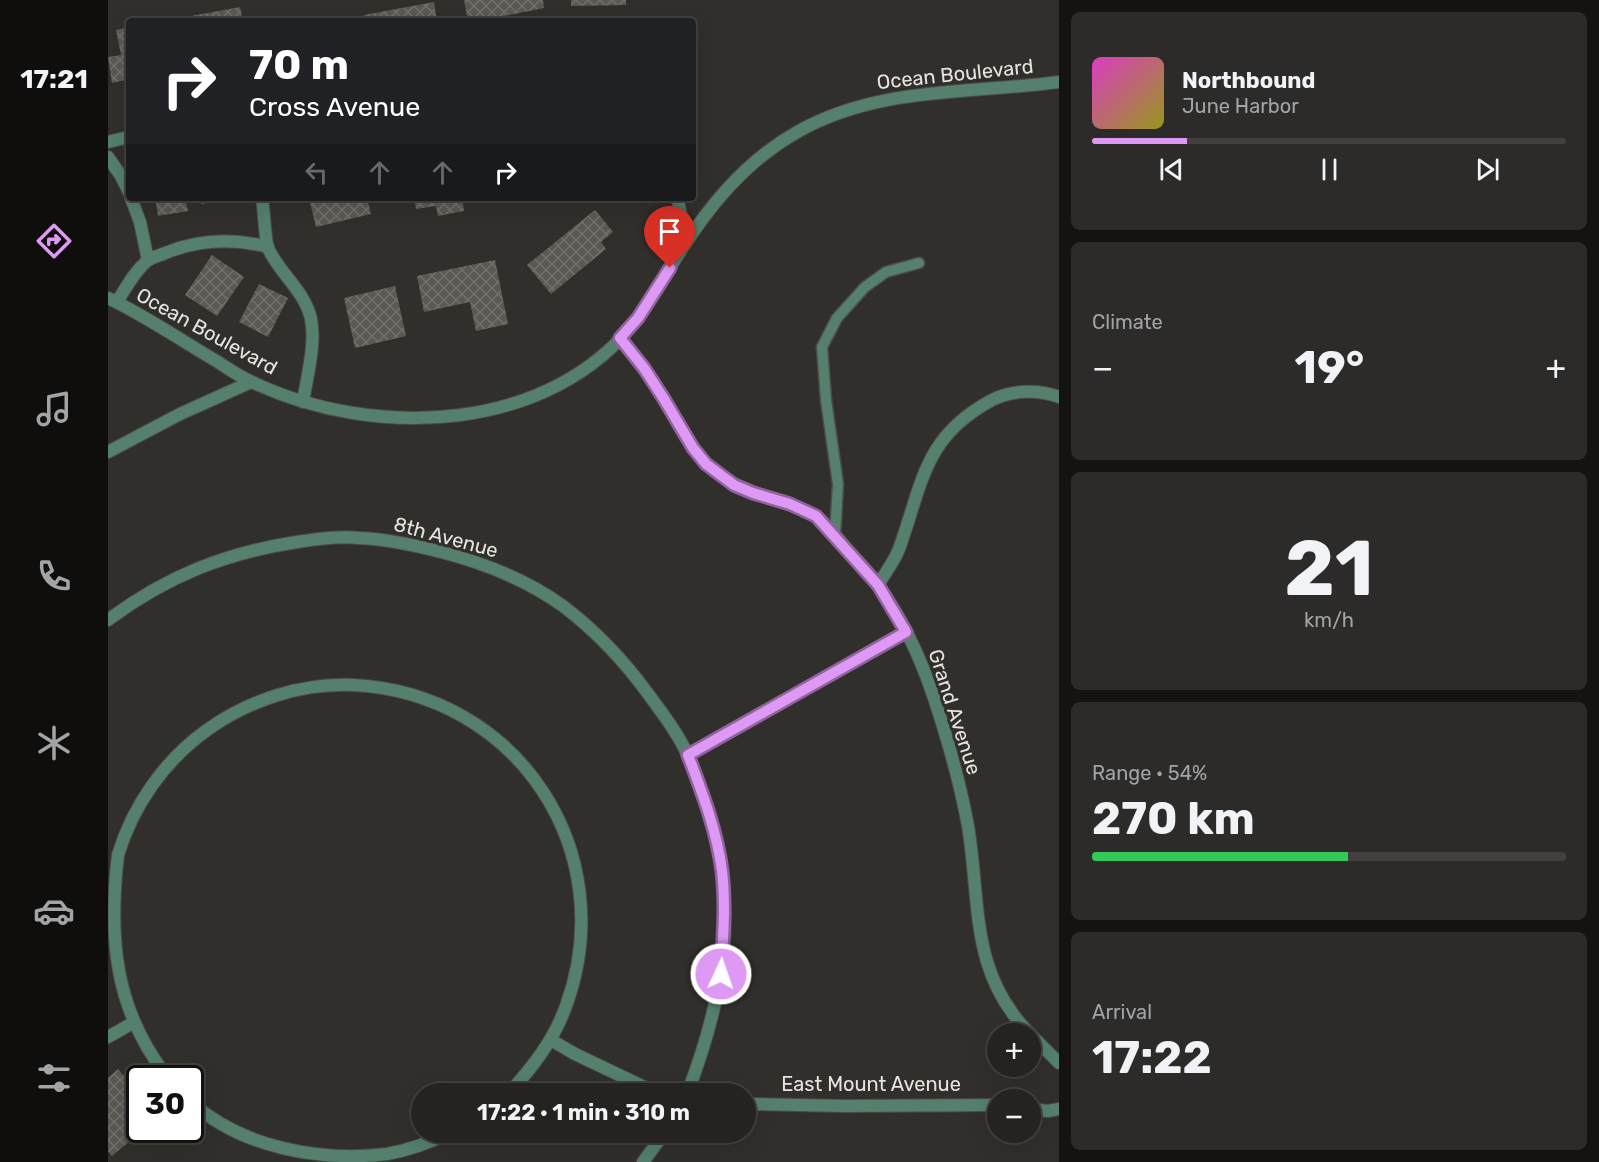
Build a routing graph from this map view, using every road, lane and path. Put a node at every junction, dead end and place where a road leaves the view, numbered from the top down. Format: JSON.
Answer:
{"nodes":[{"id":1,"x":1059,"y":82,"type":"edge"},
{"id":2,"x":126,"y":138,"type":"edge"},
{"id":3,"x":108,"y":142,"type":"edge"},
{"id":4,"x":108,"y":157,"type":"edge"},
{"id":5,"x":126,"y":185,"type":"edge"},
{"id":6,"x":132,"y":201,"type":"edge"},
{"id":7,"x":262,"y":201,"type":"edge"},
{"id":8,"x":678,"y":201,"type":"edge"},
{"id":9,"x":687,"y":240,"type":"junction"},
{"id":10,"x":268,"y":247,"type":"junction"},
{"id":11,"x":148,"y":260,"type":"junction"},
{"id":12,"x":919,"y":263,"type":"dead end"},
{"id":13,"x":112,"y":300,"type":"edge"},
{"id":14,"x":620,"y":338,"type":"junction"},
{"id":15,"x":251,"y":382,"type":"junction"},
{"id":16,"x":1059,"y":397,"type":"edge"},
{"id":17,"x":303,"y":402,"type":"junction"},
{"id":18,"x":108,"y":452,"type":"edge"},
{"id":19,"x":835,"y":535,"type":"junction"},
{"id":20,"x":878,"y":585,"type":"junction"},
{"id":21,"x":108,"y":620,"type":"edge"},
{"id":22,"x":906,"y":632,"type":"junction"},
{"id":23,"x":688,"y":755,"type":"junction"},
{"id":24,"x":1020,"y":1023,"type":"edge"},
{"id":25,"x":131,"y":1024,"type":"junction"},
{"id":26,"x":108,"y":1037,"type":"edge"},
{"id":27,"x":551,"y":1040,"type":"junction"},
{"id":28,"x":1041,"y":1045,"type":"edge"},
{"id":29,"x":1059,"y":1062,"type":"edge"},
{"id":30,"x":157,"y":1065,"type":"edge"},
{"id":31,"x":518,"y":1083,"type":"edge"},
{"id":32,"x":636,"y":1083,"type":"edge"},
{"id":33,"x":691,"y":1083,"type":"edge"},
{"id":34,"x":756,"y":1104,"type":"edge"},
{"id":35,"x":987,"y":1105,"type":"edge"},
{"id":36,"x":1059,"y":1109,"type":"edge"},
{"id":37,"x":1041,"y":1110,"type":"edge"},
{"id":38,"x":204,"y":1111,"type":"edge"},
{"id":39,"x":427,"y":1143,"type":"edge"},
{"id":40,"x":657,"y":1143,"type":"edge"},
{"id":41,"x":643,"y":1162,"type":"edge"}],
"edges":[{"from":1,"to":9,"type":"street","name":"Ocean Boulevard"},
{"from":2,"to":3,"type":"street"},
{"from":4,"to":5,"type":"street"},
{"from":6,"to":11,"type":"street"},
{"from":7,"to":10,"type":"street"},
{"from":8,"to":9,"type":"street"},
{"from":9,"to":14,"type":"street","name":"Ocean Boulevard"},
{"from":10,"to":11,"type":"street"},
{"from":10,"to":17,"type":"street"},
{"from":11,"to":13,"type":"street"},
{"from":12,"to":19,"type":"lane"},
{"from":13,"to":15,"type":"street","name":"Ocean Boulevard"},
{"from":14,"to":17,"type":"street","name":"Ocean Boulevard"},
{"from":14,"to":19,"type":"street","name":"Grand Avenue"},
{"from":15,"to":17,"type":"street","name":"Ocean Boulevard"},
{"from":15,"to":18,"type":"street"},
{"from":16,"to":20,"type":"street"},
{"from":19,"to":20,"type":"street","name":"Grand Avenue"},
{"from":20,"to":22,"type":"street","name":"Grand Avenue"},
{"from":21,"to":23,"type":"street","name":"8th Avenue"},
{"from":22,"to":23,"type":"street"},
{"from":22,"to":24,"type":"street","name":"Grand Avenue"},
{"from":23,"to":33,"type":"street","name":"8th Avenue"},
{"from":25,"to":26,"type":"street"},
{"from":25,"to":27,"type":"street"},
{"from":25,"to":30,"type":"street"},
{"from":27,"to":31,"type":"street"},
{"from":27,"to":32,"type":"street"},
{"from":28,"to":29,"type":"street","name":"Grand Avenue"},
{"from":34,"to":35,"type":"street","name":"East Mount Avenue"},
{"from":36,"to":37,"type":"street"},
{"from":38,"to":39,"type":"street"},
{"from":40,"to":41,"type":"street"}]}
